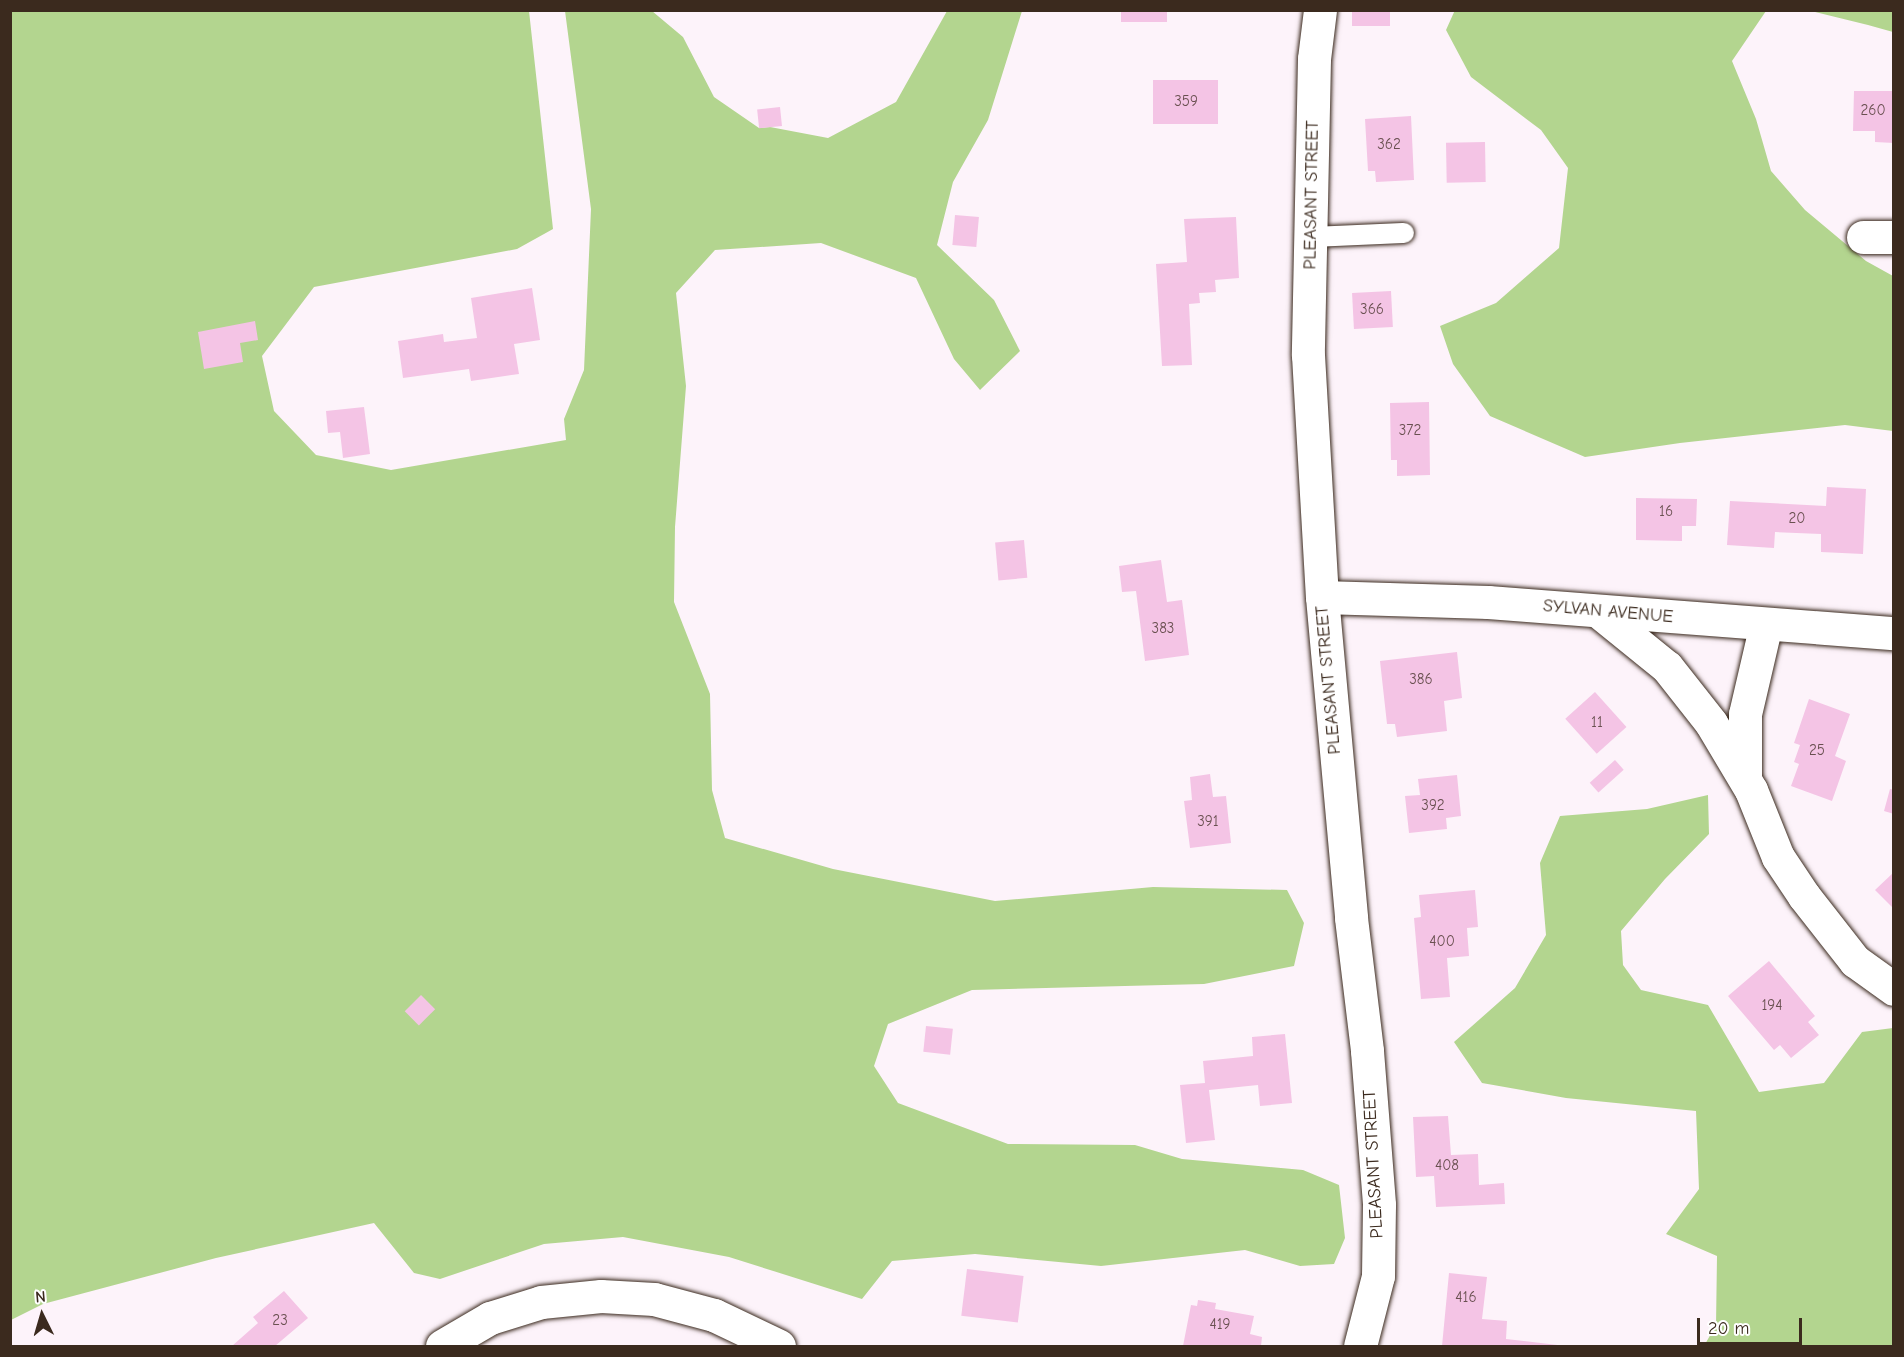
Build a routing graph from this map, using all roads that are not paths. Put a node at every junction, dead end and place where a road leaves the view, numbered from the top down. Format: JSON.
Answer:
{"nodes":[{"id":1,"x":1320,"y":10,"type":"edge"},
{"id":2,"x":1404,"y":233,"type":"dead end"},
{"id":3,"x":1311,"y":237,"type":"junction"},
{"id":4,"x":1322,"y":597,"type":"junction"},
{"id":5,"x":1599,"y":612,"type":"junction"},
{"id":6,"x":1766,"y":624,"type":"junction"},
{"id":7,"x":1893,"y":633,"type":"edge"},
{"id":8,"x":1745,"y":780,"type":"junction"},
{"id":9,"x":1893,"y":989,"type":"edge"},
{"id":10,"x":442,"y":1347,"type":"edge"},
{"id":11,"x":779,"y":1347,"type":"edge"},
{"id":12,"x":1360,"y":1347,"type":"edge"}],
"edges":[{"from":1,"to":3,"type":"street","name":"PLEASANT STREET"},
{"from":2,"to":3,"type":"lane"},
{"from":3,"to":4,"type":"street","name":"PLEASANT STREET"},
{"from":4,"to":5,"type":"street","name":"SYLVAN AVENUE"},
{"from":4,"to":12,"type":"street","name":"PLEASANT STREET"},
{"from":5,"to":6,"type":"street","name":"SYLVAN AVENUE"},
{"from":5,"to":8,"type":"street"},
{"from":6,"to":7,"type":"street","name":"SYLVAN AVENUE"},
{"from":6,"to":8,"type":"street"},
{"from":8,"to":9,"type":"street"},
{"from":10,"to":11,"type":"street"}]}
